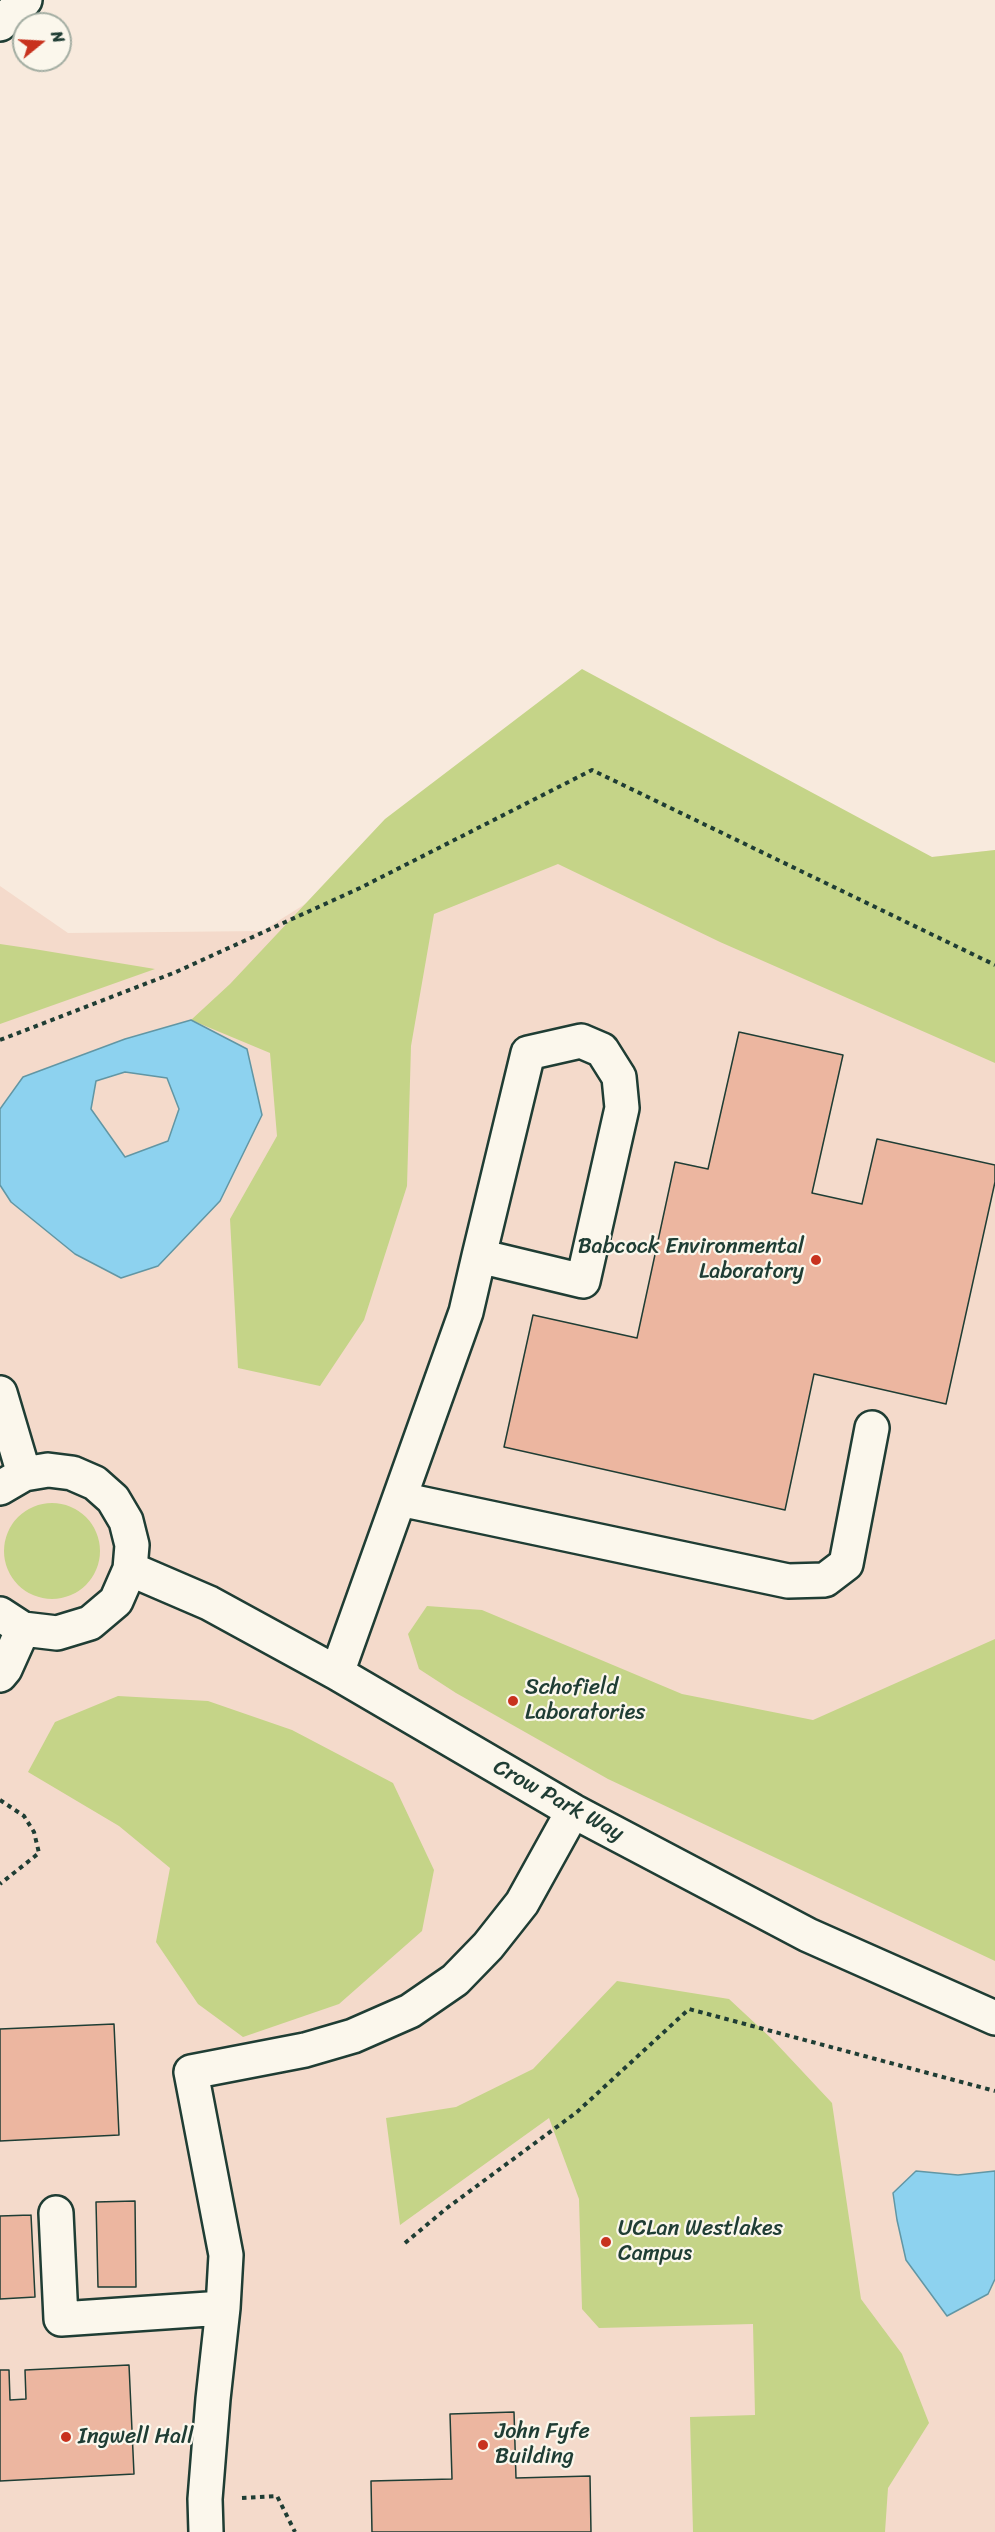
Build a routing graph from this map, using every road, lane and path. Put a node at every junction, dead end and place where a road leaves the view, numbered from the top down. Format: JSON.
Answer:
{"nodes":[{"id":1,"x":25,"y":0,"type":"edge"},
{"id":2,"x":0,"y":24,"type":"edge"},
{"id":3,"x":995,"y":965,"type":"edge"},
{"id":4,"x":0,"y":1040,"type":"edge"},
{"id":5,"x":479,"y":1256,"type":"junction"},
{"id":6,"x":0,"y":1393,"type":"edge"},
{"id":7,"x":873,"y":1428,"type":"dead end"},
{"id":8,"x":12,"y":1481,"type":"edge"},
{"id":9,"x":400,"y":1499,"type":"junction"},
{"id":10,"x":130,"y":1569,"type":"junction"},
{"id":11,"x":12,"y":1622,"type":"edge"},
{"id":12,"x":338,"y":1673,"type":"junction"},
{"id":13,"x":0,"y":1674,"type":"edge"},
{"id":14,"x":0,"y":1800,"type":"edge"},
{"id":15,"x":573,"y":1811,"type":"junction"},
{"id":16,"x":0,"y":1884,"type":"edge"},
{"id":17,"x":995,"y":2018,"type":"edge"},
{"id":18,"x":995,"y":2091,"type":"edge"},
{"id":19,"x":56,"y":2213,"type":"dead end"},
{"id":20,"x":405,"y":2242,"type":"dead end"},
{"id":21,"x":224,"y":2308,"type":"junction"},
{"id":22,"x":205,"y":2499,"type":"junction"},
{"id":23,"x":206,"y":2532,"type":"edge"},
{"id":24,"x":295,"y":2532,"type":"edge"}],
"edges":[{"from":1,"to":2,"type":"main road"},
{"from":3,"to":4,"type":"path"},
{"from":5,"to":5,"type":"main road"},
{"from":5,"to":9,"type":"main road"},
{"from":6,"to":8,"type":"main road"},
{"from":7,"to":9,"type":"main road"},
{"from":8,"to":10,"type":"main road"},
{"from":9,"to":12,"type":"main road"},
{"from":10,"to":11,"type":"main road"},
{"from":10,"to":12,"type":"main road","name":"Crow Park Way"},
{"from":11,"to":13,"type":"main road"},
{"from":12,"to":15,"type":"main road","name":"Crow Park Way"},
{"from":14,"to":16,"type":"path"},
{"from":15,"to":17,"type":"main road","name":"Crow Park Way"},
{"from":15,"to":21,"type":"main road"},
{"from":18,"to":20,"type":"path"},
{"from":19,"to":21,"type":"main road"},
{"from":21,"to":22,"type":"main road"},
{"from":22,"to":23,"type":"main road"},
{"from":22,"to":24,"type":"path"}]}
